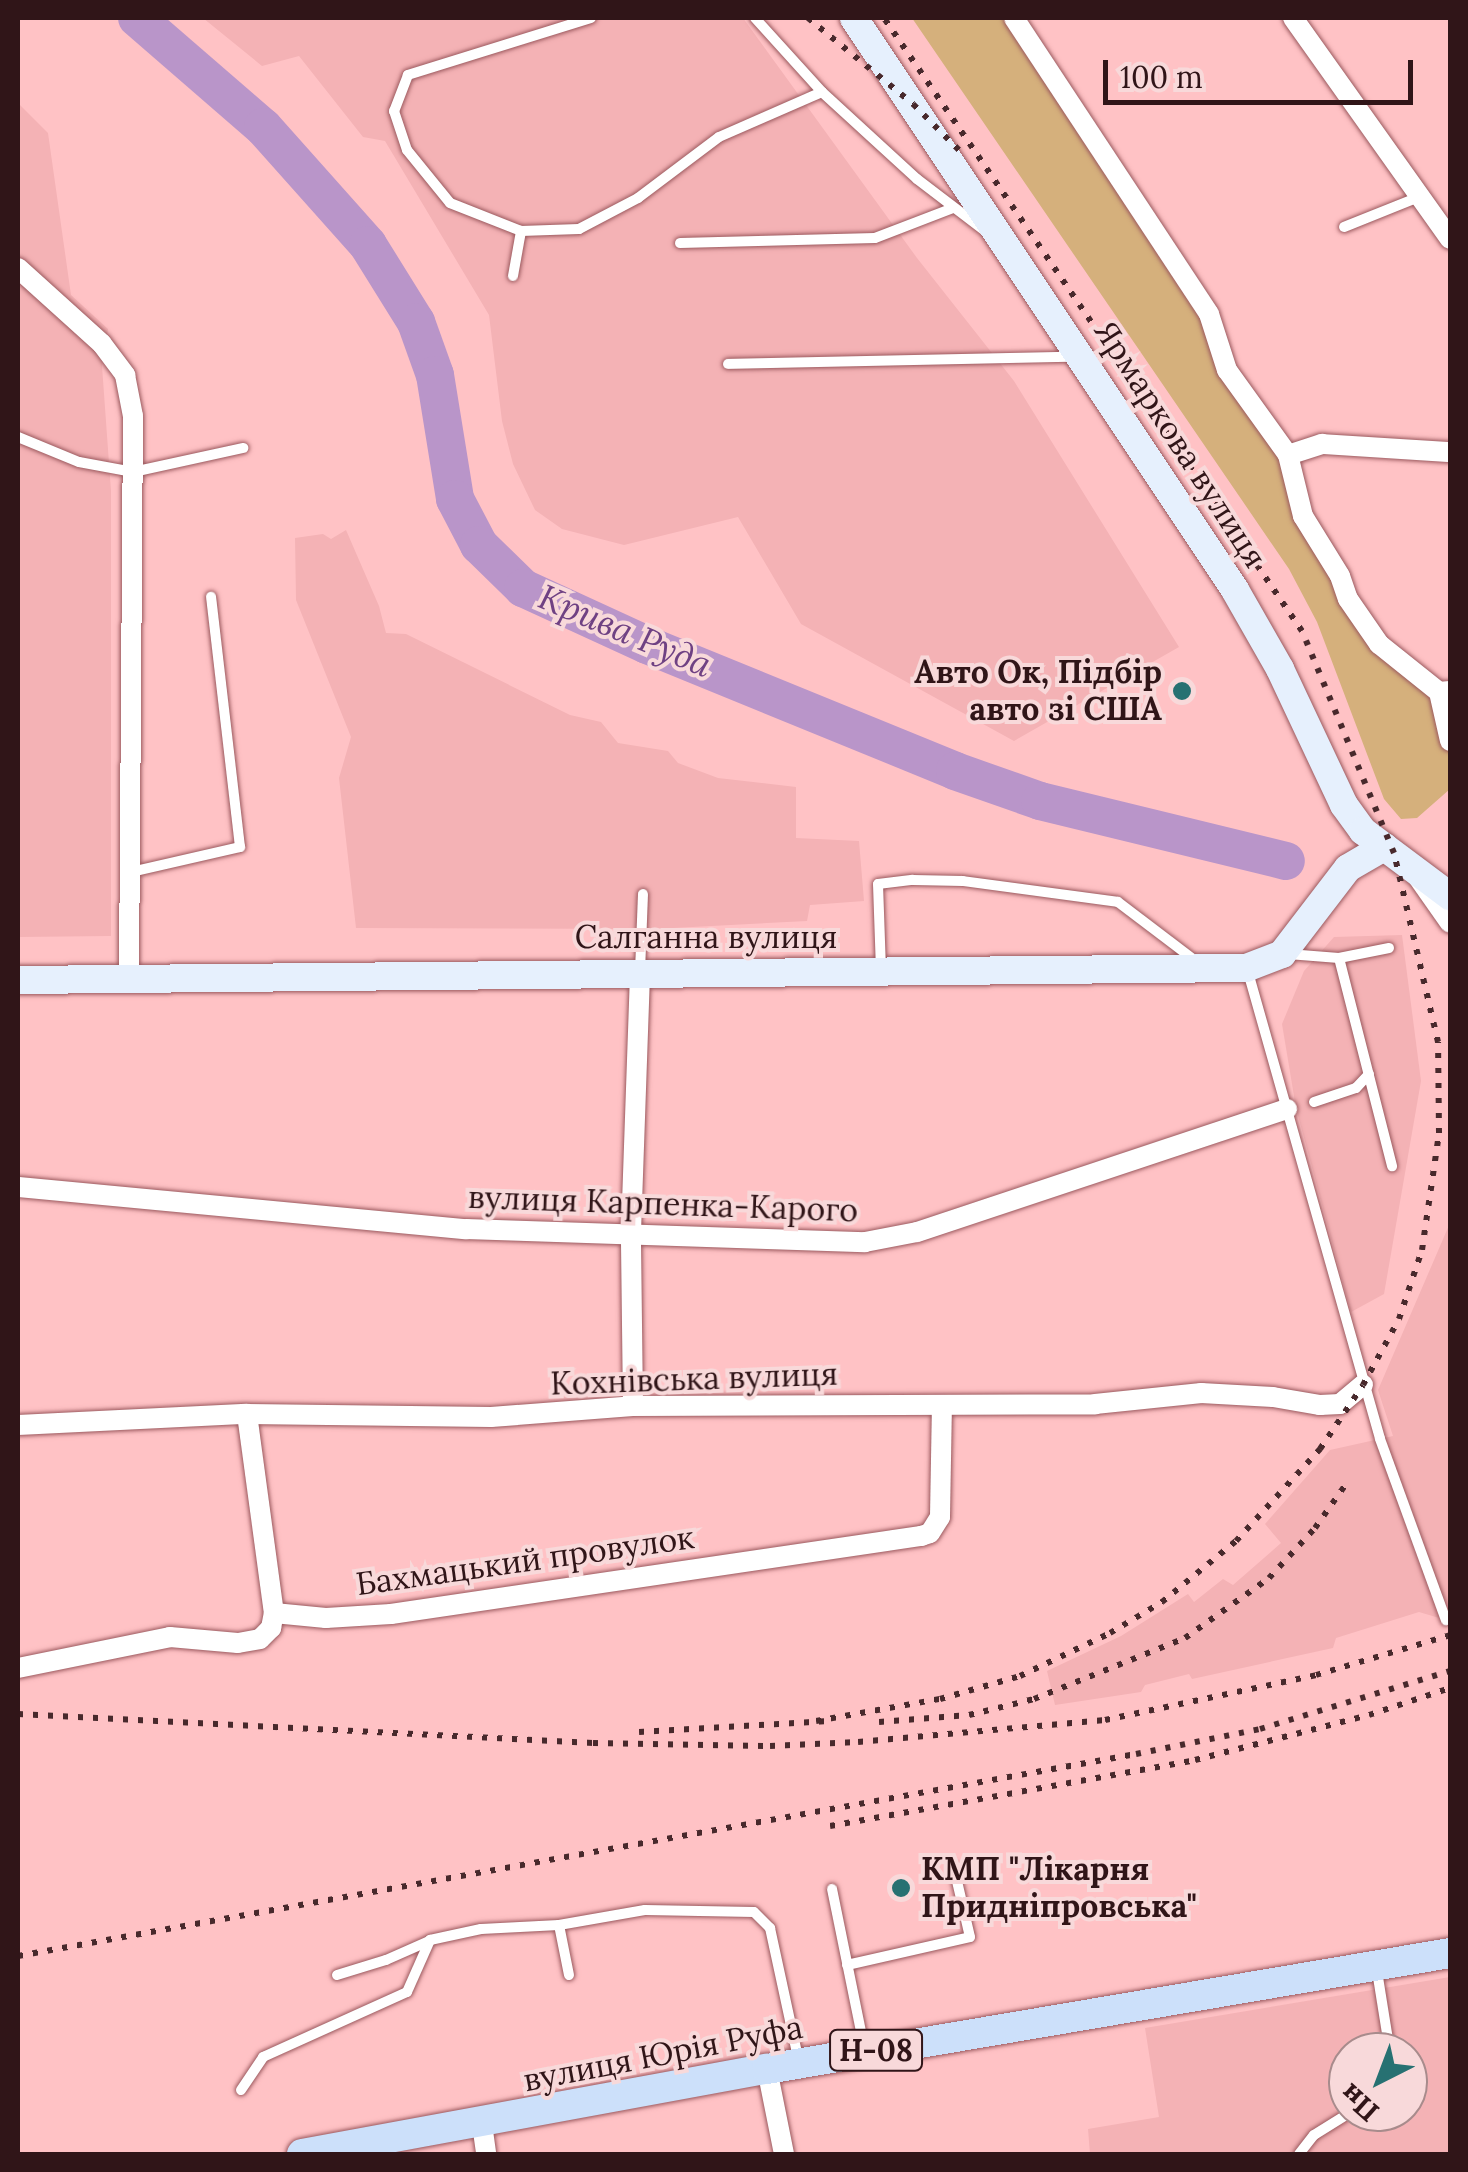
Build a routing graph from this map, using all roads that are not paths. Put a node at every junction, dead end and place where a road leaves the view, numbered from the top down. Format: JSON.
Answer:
{"nodes":[{"id":1,"x":592,"y":18,"type":"edge"},
{"id":2,"x":755,"y":18,"type":"edge"},
{"id":3,"x":854,"y":18,"type":"edge"},
{"id":4,"x":1014,"y":18,"type":"edge"},
{"id":5,"x":1293,"y":18,"type":"edge"},
{"id":6,"x":822,"y":92,"type":"junction"},
{"id":7,"x":1420,"y":196,"type":"junction"},
{"id":8,"x":953,"y":208,"type":"junction"},
{"id":9,"x":1344,"y":228,"type":"dead end"},
{"id":10,"x":521,"y":231,"type":"junction"},
{"id":11,"x":1450,"y":239,"type":"edge"},
{"id":12,"x":680,"y":243,"type":"dead end"},
{"id":13,"x":1006,"y":245,"type":"junction"},
{"id":14,"x":18,"y":268,"type":"edge"},
{"id":15,"x":513,"y":276,"type":"dead end"},
{"id":16,"x":1082,"y":357,"type":"junction"},
{"id":17,"x":728,"y":364,"type":"dead end"},
{"id":18,"x":18,"y":437,"type":"edge"},
{"id":19,"x":244,"y":448,"type":"dead end"},
{"id":20,"x":1450,"y":452,"type":"edge"},
{"id":21,"x":1288,"y":455,"type":"junction"},
{"id":22,"x":133,"y":472,"type":"junction"},
{"id":23,"x":211,"y":597,"type":"dead end"},
{"id":24,"x":1444,"y":692,"type":"edge"},
{"id":25,"x":1450,"y":741,"type":"edge"},
{"id":26,"x":1344,"y":805,"type":"junction"},
{"id":27,"x":1384,"y":847,"type":"junction"},
{"id":28,"x":1408,"y":862,"type":"junction"},
{"id":29,"x":1348,"y":868,"type":"junction"},
{"id":30,"x":130,"y":872,"type":"junction"},
{"id":31,"x":642,"y":894,"type":"dead end"},
{"id":32,"x":1450,"y":896,"type":"edge"},
{"id":33,"x":1450,"y":923,"type":"edge"},
{"id":34,"x":1389,"y":948,"type":"dead end"},
{"id":35,"x":1282,"y":954,"type":"junction"},
{"id":36,"x":1339,"y":958,"type":"junction"},
{"id":37,"x":1246,"y":968,"type":"junction"},
{"id":38,"x":1206,"y":969,"type":"junction"},
{"id":39,"x":882,"y":971,"type":"junction"},
{"id":40,"x":640,"y":972,"type":"junction"},
{"id":41,"x":129,"y":978,"type":"junction"},
{"id":42,"x":18,"y":980,"type":"edge"},
{"id":43,"x":1369,"y":1074,"type":"junction"},
{"id":44,"x":1314,"y":1102,"type":"dead end"},
{"id":45,"x":1287,"y":1109,"type":"junction"},
{"id":46,"x":1392,"y":1166,"type":"dead end"},
{"id":47,"x":18,"y":1187,"type":"edge"},
{"id":48,"x":631,"y":1232,"type":"junction"},
{"id":49,"x":1364,"y":1385,"type":"junction"},
{"id":50,"x":633,"y":1406,"type":"junction"},
{"id":51,"x":942,"y":1407,"type":"junction"},
{"id":52,"x":246,"y":1414,"type":"junction"},
{"id":53,"x":18,"y":1425,"type":"edge"},
{"id":54,"x":274,"y":1613,"type":"junction"},
{"id":55,"x":1446,"y":1620,"type":"dead end"},
{"id":56,"x":18,"y":1668,"type":"edge"},
{"id":57,"x":954,"y":1868,"type":"dead end"},
{"id":58,"x":832,"y":1889,"type":"dead end"},
{"id":59,"x":559,"y":1926,"type":"junction"},
{"id":60,"x":430,"y":1940,"type":"junction"},
{"id":61,"x":1450,"y":1952,"type":"edge"},
{"id":62,"x":848,"y":1965,"type":"junction"},
{"id":63,"x":1376,"y":1965,"type":"junction"},
{"id":64,"x":337,"y":1975,"type":"dead end"},
{"id":65,"x":569,"y":1975,"type":"dead end"},
{"id":66,"x":1387,"y":2032,"type":"edge"},
{"id":67,"x":866,"y":2052,"type":"junction"},
{"id":68,"x":800,"y":2063,"type":"junction"},
{"id":69,"x":767,"y":2068,"type":"junction"},
{"id":70,"x":241,"y":2090,"type":"dead end"},
{"id":71,"x":482,"y":2124,"type":"junction"},
{"id":72,"x":1328,"y":2126,"type":"edge"},
{"id":73,"x":302,"y":2154,"type":"edge"},
{"id":74,"x":486,"y":2154,"type":"edge"},
{"id":75,"x":784,"y":2154,"type":"edge"},
{"id":76,"x":1298,"y":2154,"type":"edge"}],
"edges":[{"from":1,"to":10,"type":"lane"},
{"from":2,"to":6,"type":"lane"},
{"from":3,"to":13,"type":"street","name":"Ярмаркова вулиця"},
{"from":4,"to":21,"type":"street"},
{"from":5,"to":7,"type":"street"},
{"from":6,"to":8,"type":"lane"},
{"from":6,"to":10,"type":"lane"},
{"from":7,"to":9,"type":"lane"},
{"from":7,"to":11,"type":"street"},
{"from":8,"to":12,"type":"lane"},
{"from":8,"to":13,"type":"lane"},
{"from":10,"to":15,"type":"lane"},
{"from":13,"to":16,"type":"street","name":"Ярмаркова вулиця"},
{"from":14,"to":22,"type":"street"},
{"from":16,"to":17,"type":"lane"},
{"from":16,"to":26,"type":"street","name":"Ярмаркова вулиця"},
{"from":18,"to":22,"type":"lane"},
{"from":19,"to":22,"type":"lane"},
{"from":20,"to":21,"type":"street"},
{"from":21,"to":24,"type":"street"},
{"from":22,"to":30,"type":"street"},
{"from":23,"to":30,"type":"lane"},
{"from":24,"to":25,"type":"street"},
{"from":26,"to":27,"type":"street","name":"Ярмаркова вулиця"},
{"from":26,"to":29,"type":"street"},
{"from":27,"to":28,"type":"street","name":"Ярмаркова вулиця"},
{"from":27,"to":29,"type":"street"},
{"from":28,"to":32,"type":"street","name":"Ярмаркова вулиця"},
{"from":28,"to":33,"type":"street"},
{"from":29,"to":35,"type":"street"},
{"from":30,"to":41,"type":"street"},
{"from":31,"to":40,"type":"lane"},
{"from":34,"to":36,"type":"lane"},
{"from":35,"to":36,"type":"lane"},
{"from":35,"to":37,"type":"street","name":"Салганна вулиця"},
{"from":36,"to":43,"type":"lane"},
{"from":37,"to":38,"type":"street","name":"Салганна вулиця"},
{"from":37,"to":45,"type":"lane"},
{"from":38,"to":39,"type":"street","name":"Салганна вулиця"},
{"from":38,"to":39,"type":"lane"},
{"from":39,"to":40,"type":"street","name":"Салганна вулиця"},
{"from":40,"to":41,"type":"street","name":"Салганна вулиця"},
{"from":40,"to":48,"type":"street"},
{"from":41,"to":42,"type":"street","name":"Салганна вулиця"},
{"from":43,"to":44,"type":"lane"},
{"from":43,"to":46,"type":"lane"},
{"from":45,"to":48,"type":"street","name":"вулиця Карпенка-Карого"},
{"from":45,"to":49,"type":"lane"},
{"from":47,"to":48,"type":"street","name":"вулиця Карпенка-Карого"},
{"from":48,"to":50,"type":"street"},
{"from":49,"to":51,"type":"street","name":"Кохнівська вулиця"},
{"from":49,"to":55,"type":"lane"},
{"from":50,"to":51,"type":"street","name":"Кохнівська вулиця"},
{"from":50,"to":52,"type":"street","name":"Кохнівська вулиця"},
{"from":51,"to":54,"type":"street","name":"Бахмацький провулок"},
{"from":52,"to":53,"type":"street","name":"Кохнівська вулиця"},
{"from":52,"to":54,"type":"street"},
{"from":54,"to":56,"type":"street"},
{"from":57,"to":62,"type":"lane"},
{"from":58,"to":62,"type":"lane"},
{"from":59,"to":60,"type":"lane"},
{"from":59,"to":65,"type":"lane"},
{"from":59,"to":68,"type":"lane"},
{"from":60,"to":64,"type":"lane"},
{"from":60,"to":70,"type":"lane"},
{"from":61,"to":63,"type":"main road","name":"вулиця Юрія Руфа","number":"Н-08"},
{"from":62,"to":67,"type":"lane"},
{"from":63,"to":66,"type":"lane"},
{"from":63,"to":67,"type":"main road","name":"вулиця Юрія Руфа","number":"Н-08"},
{"from":67,"to":68,"type":"main road","name":"вулиця Юрія Руфа","number":"Н-08"},
{"from":68,"to":69,"type":"main road","name":"вулиця Юрія Руфа","number":"Н-08"},
{"from":69,"to":71,"type":"main road","name":"вулиця Юрія Руфа","number":"Н-08"},
{"from":69,"to":75,"type":"street"},
{"from":71,"to":73,"type":"main road","name":"вулиця Юрія Руфа","number":"Н-08"},
{"from":71,"to":74,"type":"street"},
{"from":72,"to":76,"type":"lane"}]}
